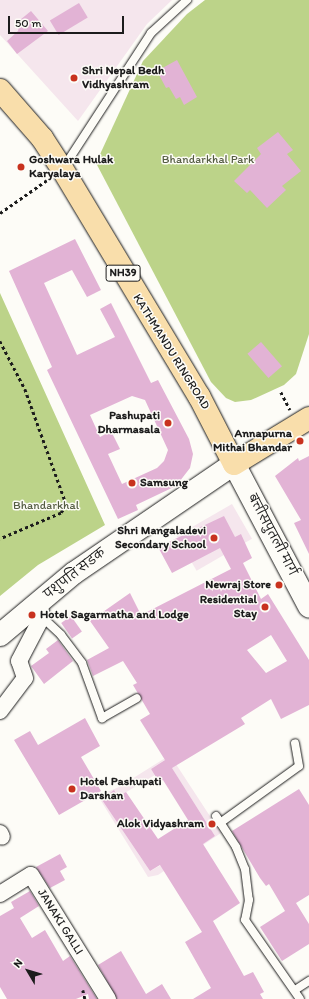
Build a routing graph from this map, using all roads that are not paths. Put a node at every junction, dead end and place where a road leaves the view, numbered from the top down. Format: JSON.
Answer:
{"nodes":[{"id":1,"x":187,"y":0,"type":"edge"},
{"id":2,"x":0,"y":90,"type":"edge"},
{"id":3,"x":63,"y":170,"type":"junction"},
{"id":4,"x":309,"y":418,"type":"edge"},
{"id":5,"x":234,"y":464,"type":"junction"},
{"id":6,"x":309,"y":606,"type":"edge"},
{"id":7,"x":40,"y":610,"type":"junction"},
{"id":8,"x":0,"y":635,"type":"edge"},
{"id":9,"x":137,"y":698,"type":"dead end"},
{"id":10,"x":0,"y":711,"type":"edge"},
{"id":11,"x":295,"y":743,"type":"dead end"},
{"id":12,"x":0,"y":894,"type":"edge"},
{"id":13,"x":309,"y":981,"type":"edge"},
{"id":14,"x":295,"y":990,"type":"junction"},
{"id":15,"x":108,"y":999,"type":"edge"},
{"id":16,"x":300,"y":999,"type":"edge"}],
"edges":[{"from":1,"to":3,"type":"lane"},
{"from":2,"to":3,"type":"highway","name":"KATHMANDU RINGROAD","number":"NH39"},
{"from":3,"to":5,"type":"highway","name":"KATHMANDU RINGROAD","number":"NH39"},
{"from":4,"to":5,"type":"highway"},
{"from":5,"to":6,"type":"main road","name":"बत्तीसपुतली मार्ग"},
{"from":5,"to":7,"type":"main road","name":"पशुपति सडक"},
{"from":7,"to":8,"type":"main road","name":"पशुपति सडक"},
{"from":7,"to":9,"type":"lane"},
{"from":7,"to":10,"type":"street"},
{"from":11,"to":14,"type":"lane"},
{"from":12,"to":15,"type":"street","name":"JANAKI GALLI"},
{"from":13,"to":14,"type":"lane"},
{"from":14,"to":16,"type":"lane"}]}
